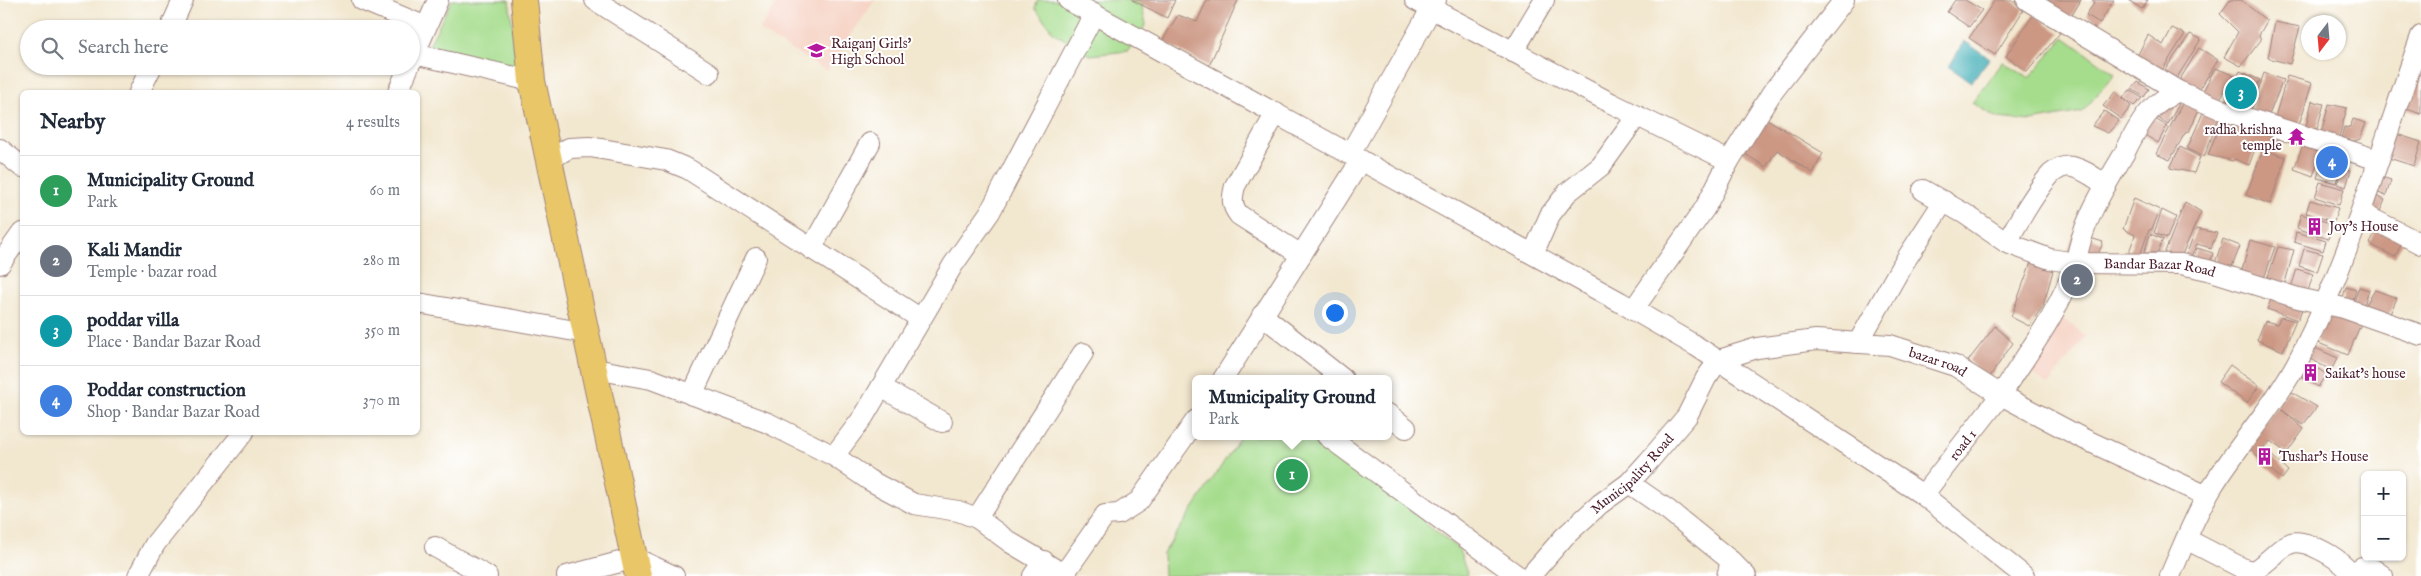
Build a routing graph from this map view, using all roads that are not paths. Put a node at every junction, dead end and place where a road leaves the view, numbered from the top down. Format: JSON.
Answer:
{"nodes":[{"id":1,"x":183,"y":0,"type":"edge"},
{"id":2,"x":362,"y":0,"type":"edge"},
{"id":3,"x":438,"y":0,"type":"edge"},
{"id":4,"x":524,"y":0,"type":"edge"},
{"id":5,"x":595,"y":0,"type":"edge"},
{"id":6,"x":1068,"y":0,"type":"edge"},
{"id":7,"x":1544,"y":0,"type":"edge"},
{"id":8,"x":1844,"y":0,"type":"edge"},
{"id":9,"x":2027,"y":0,"type":"edge"},
{"id":10,"x":1427,"y":3,"type":"edge"},
{"id":11,"x":1094,"y":14,"type":"junction"},
{"id":12,"x":174,"y":20,"type":"edge"},
{"id":13,"x":411,"y":20,"type":"edge"},
{"id":14,"x":420,"y":24,"type":"edge"},
{"id":15,"x":426,"y":26,"type":"junction"},
{"id":16,"x":2421,"y":36,"type":"edge"},
{"id":17,"x":420,"y":41,"type":"edge"},
{"id":18,"x":1513,"y":52,"type":"junction"},
{"id":19,"x":420,"y":62,"type":"edge"},
{"id":20,"x":709,"y":72,"type":"dead end"},
{"id":21,"x":148,"y":75,"type":"edge"},
{"id":22,"x":406,"y":75,"type":"edge"},
{"id":23,"x":532,"y":81,"type":"junction"},
{"id":24,"x":140,"y":90,"type":"edge"},
{"id":25,"x":399,"y":90,"type":"edge"},
{"id":26,"x":2178,"y":92,"type":"junction"},
{"id":27,"x":1276,"y":113,"type":"junction"},
{"id":28,"x":1637,"y":116,"type":"junction"},
{"id":29,"x":870,"y":143,"type":"dead end"},
{"id":30,"x":0,"y":149,"type":"edge"},
{"id":31,"x":1355,"y":157,"type":"junction"},
{"id":32,"x":549,"y":160,"type":"junction"},
{"id":33,"x":2378,"y":160,"type":"junction"},
{"id":34,"x":1730,"y":161,"type":"junction"},
{"id":35,"x":20,"y":165,"type":"edge"},
{"id":36,"x":2106,"y":185,"type":"junction"},
{"id":37,"x":1923,"y":190,"type":"dead end"},
{"id":38,"x":1944,"y":201,"type":"junction"},
{"id":39,"x":2361,"y":213,"type":"junction"},
{"id":40,"x":20,"y":236,"type":"edge"},
{"id":41,"x":2007,"y":243,"type":"junction"},
{"id":42,"x":2421,"y":244,"type":"edge"},
{"id":43,"x":811,"y":249,"type":"junction"},
{"id":44,"x":1533,"y":254,"type":"junction"},
{"id":45,"x":1301,"y":255,"type":"junction"},
{"id":46,"x":756,"y":258,"type":"dead end"},
{"id":47,"x":2076,"y":263,"type":"junction"},
{"id":48,"x":0,"y":264,"type":"edge"},
{"id":49,"x":420,"y":303,"type":"edge"},
{"id":50,"x":2324,"y":304,"type":"junction"},
{"id":51,"x":1634,"y":310,"type":"junction"},
{"id":52,"x":1262,"y":315,"type":"junction"},
{"id":53,"x":921,"y":320,"type":"junction"},
{"id":54,"x":586,"y":333,"type":"junction"},
{"id":55,"x":2421,"y":335,"type":"edge"},
{"id":56,"x":1858,"y":343,"type":"junction"},
{"id":57,"x":1083,"y":353,"type":"dead end"},
{"id":58,"x":1719,"y":360,"type":"junction"},
{"id":59,"x":594,"y":369,"type":"junction"},
{"id":60,"x":1225,"y":375,"type":"edge"},
{"id":61,"x":1338,"y":375,"type":"edge"},
{"id":62,"x":881,"y":387,"type":"junction"},
{"id":63,"x":692,"y":395,"type":"junction"},
{"id":64,"x":2001,"y":395,"type":"junction"},
{"id":65,"x":1392,"y":417,"type":"edge"},
{"id":66,"x":942,"y":422,"type":"dead end"},
{"id":67,"x":1192,"y":426,"type":"edge"},
{"id":68,"x":1406,"y":428,"type":"dead end"},
{"id":69,"x":242,"y":435,"type":"edge"},
{"id":70,"x":1332,"y":440,"type":"edge"},
{"id":71,"x":834,"y":456,"type":"junction"},
{"id":72,"x":1629,"y":483,"type":"junction"},
{"id":73,"x":1923,"y":495,"type":"junction"},
{"id":74,"x":2207,"y":496,"type":"junction"},
{"id":75,"x":977,"y":518,"type":"junction"},
{"id":76,"x":2186,"y":539,"type":"junction"},
{"id":77,"x":435,"y":547,"type":"dead end"},
{"id":78,"x":636,"y":567,"type":"edge"},
{"id":79,"x":1039,"y":568,"type":"edge"},
{"id":80,"x":1729,"y":568,"type":"edge"},
{"id":81,"x":1066,"y":575,"type":"edge"},
{"id":82,"x":2352,"y":575,"type":"edge"},
{"id":83,"x":138,"y":576,"type":"edge"},
{"id":84,"x":487,"y":576,"type":"edge"},
{"id":85,"x":566,"y":576,"type":"edge"},
{"id":86,"x":674,"y":576,"type":"edge"},
{"id":87,"x":1518,"y":576,"type":"edge"},
{"id":88,"x":1530,"y":576,"type":"edge"},
{"id":89,"x":1746,"y":576,"type":"edge"},
{"id":90,"x":2024,"y":576,"type":"edge"},
{"id":91,"x":2170,"y":576,"type":"edge"},
{"id":92,"x":2383,"y":576,"type":"edge"}],
"edges":[{"from":1,"to":12,"type":"street"},
{"from":2,"to":13,"type":"street"},
{"from":3,"to":15,"type":"street"},
{"from":4,"to":23,"type":"main road"},
{"from":5,"to":20,"type":"street"},
{"from":6,"to":11,"type":"street"},
{"from":7,"to":18,"type":"street"},
{"from":8,"to":34,"type":"street"},
{"from":9,"to":26,"type":"street"},
{"from":10,"to":18,"type":"street"},
{"from":10,"to":31,"type":"street"},
{"from":11,"to":27,"type":"street"},
{"from":11,"to":53,"type":"street"},
{"from":14,"to":15,"type":"street"},
{"from":15,"to":17,"type":"street"},
{"from":16,"to":33,"type":"street"},
{"from":18,"to":28,"type":"street"},
{"from":19,"to":23,"type":"street"},
{"from":21,"to":24,"type":"street"},
{"from":22,"to":25,"type":"street"},
{"from":23,"to":32,"type":"main road"},
{"from":26,"to":33,"type":"street"},
{"from":26,"to":36,"type":"street"},
{"from":27,"to":31,"type":"street"},
{"from":27,"to":45,"type":"street"},
{"from":28,"to":34,"type":"street"},
{"from":28,"to":44,"type":"street"},
{"from":29,"to":43,"type":"street"},
{"from":30,"to":35,"type":"street"},
{"from":31,"to":44,"type":"street"},
{"from":31,"to":45,"type":"street"},
{"from":32,"to":43,"type":"street"},
{"from":32,"to":54,"type":"main road"},
{"from":33,"to":39,"type":"street"},
{"from":34,"to":51,"type":"street"},
{"from":36,"to":41,"type":"street"},
{"from":36,"to":47,"type":"street"},
{"from":37,"to":38,"type":"street","name":"Bandar Bazar Road"},
{"from":38,"to":41,"type":"street","name":"Bandar Bazar Road"},
{"from":38,"to":56,"type":"street"},
{"from":39,"to":42,"type":"street"},
{"from":39,"to":50,"type":"street"},
{"from":40,"to":48,"type":"street"},
{"from":41,"to":47,"type":"street","name":"Bandar Bazar Road"},
{"from":43,"to":53,"type":"street"},
{"from":44,"to":51,"type":"street"},
{"from":45,"to":52,"type":"street"},
{"from":46,"to":63,"type":"street"},
{"from":47,"to":50,"type":"street","name":"Bandar Bazar Road"},
{"from":47,"to":64,"type":"street"},
{"from":49,"to":54,"type":"street"},
{"from":50,"to":55,"type":"street","name":"Bandar Bazar Road"},
{"from":50,"to":74,"type":"street"},
{"from":51,"to":58,"type":"street"},
{"from":52,"to":60,"type":"street"},
{"from":52,"to":61,"type":"street"},
{"from":53,"to":62,"type":"street"},
{"from":54,"to":59,"type":"main road"},
{"from":56,"to":58,"type":"street","name":"bazar road"},
{"from":56,"to":64,"type":"street","name":"bazar road"},
{"from":57,"to":75,"type":"street"},
{"from":58,"to":72,"type":"street","name":"Municipality Road"},
{"from":58,"to":73,"type":"street"},
{"from":59,"to":63,"type":"street"},
{"from":59,"to":78,"type":"main road"},
{"from":62,"to":66,"type":"street"},
{"from":62,"to":71,"type":"street"},
{"from":63,"to":71,"type":"street"},
{"from":64,"to":73,"type":"street","name":"road 1"},
{"from":64,"to":74,"type":"street","name":"bazar road"},
{"from":65,"to":68,"type":"street"},
{"from":67,"to":81,"type":"street"},
{"from":69,"to":83,"type":"street"},
{"from":70,"to":87,"type":"street"},
{"from":71,"to":75,"type":"street"},
{"from":72,"to":80,"type":"street"},
{"from":72,"to":88,"type":"street","name":"Municipality Road"},
{"from":73,"to":90,"type":"street"},
{"from":74,"to":76,"type":"street"},
{"from":75,"to":79,"type":"street"},
{"from":76,"to":82,"type":"street"},
{"from":76,"to":91,"type":"street"},
{"from":77,"to":84,"type":"street"},
{"from":78,"to":85,"type":"street"},
{"from":78,"to":86,"type":"street"},
{"from":79,"to":81,"type":"street"},
{"from":80,"to":89,"type":"street"},
{"from":82,"to":92,"type":"street"}]}
